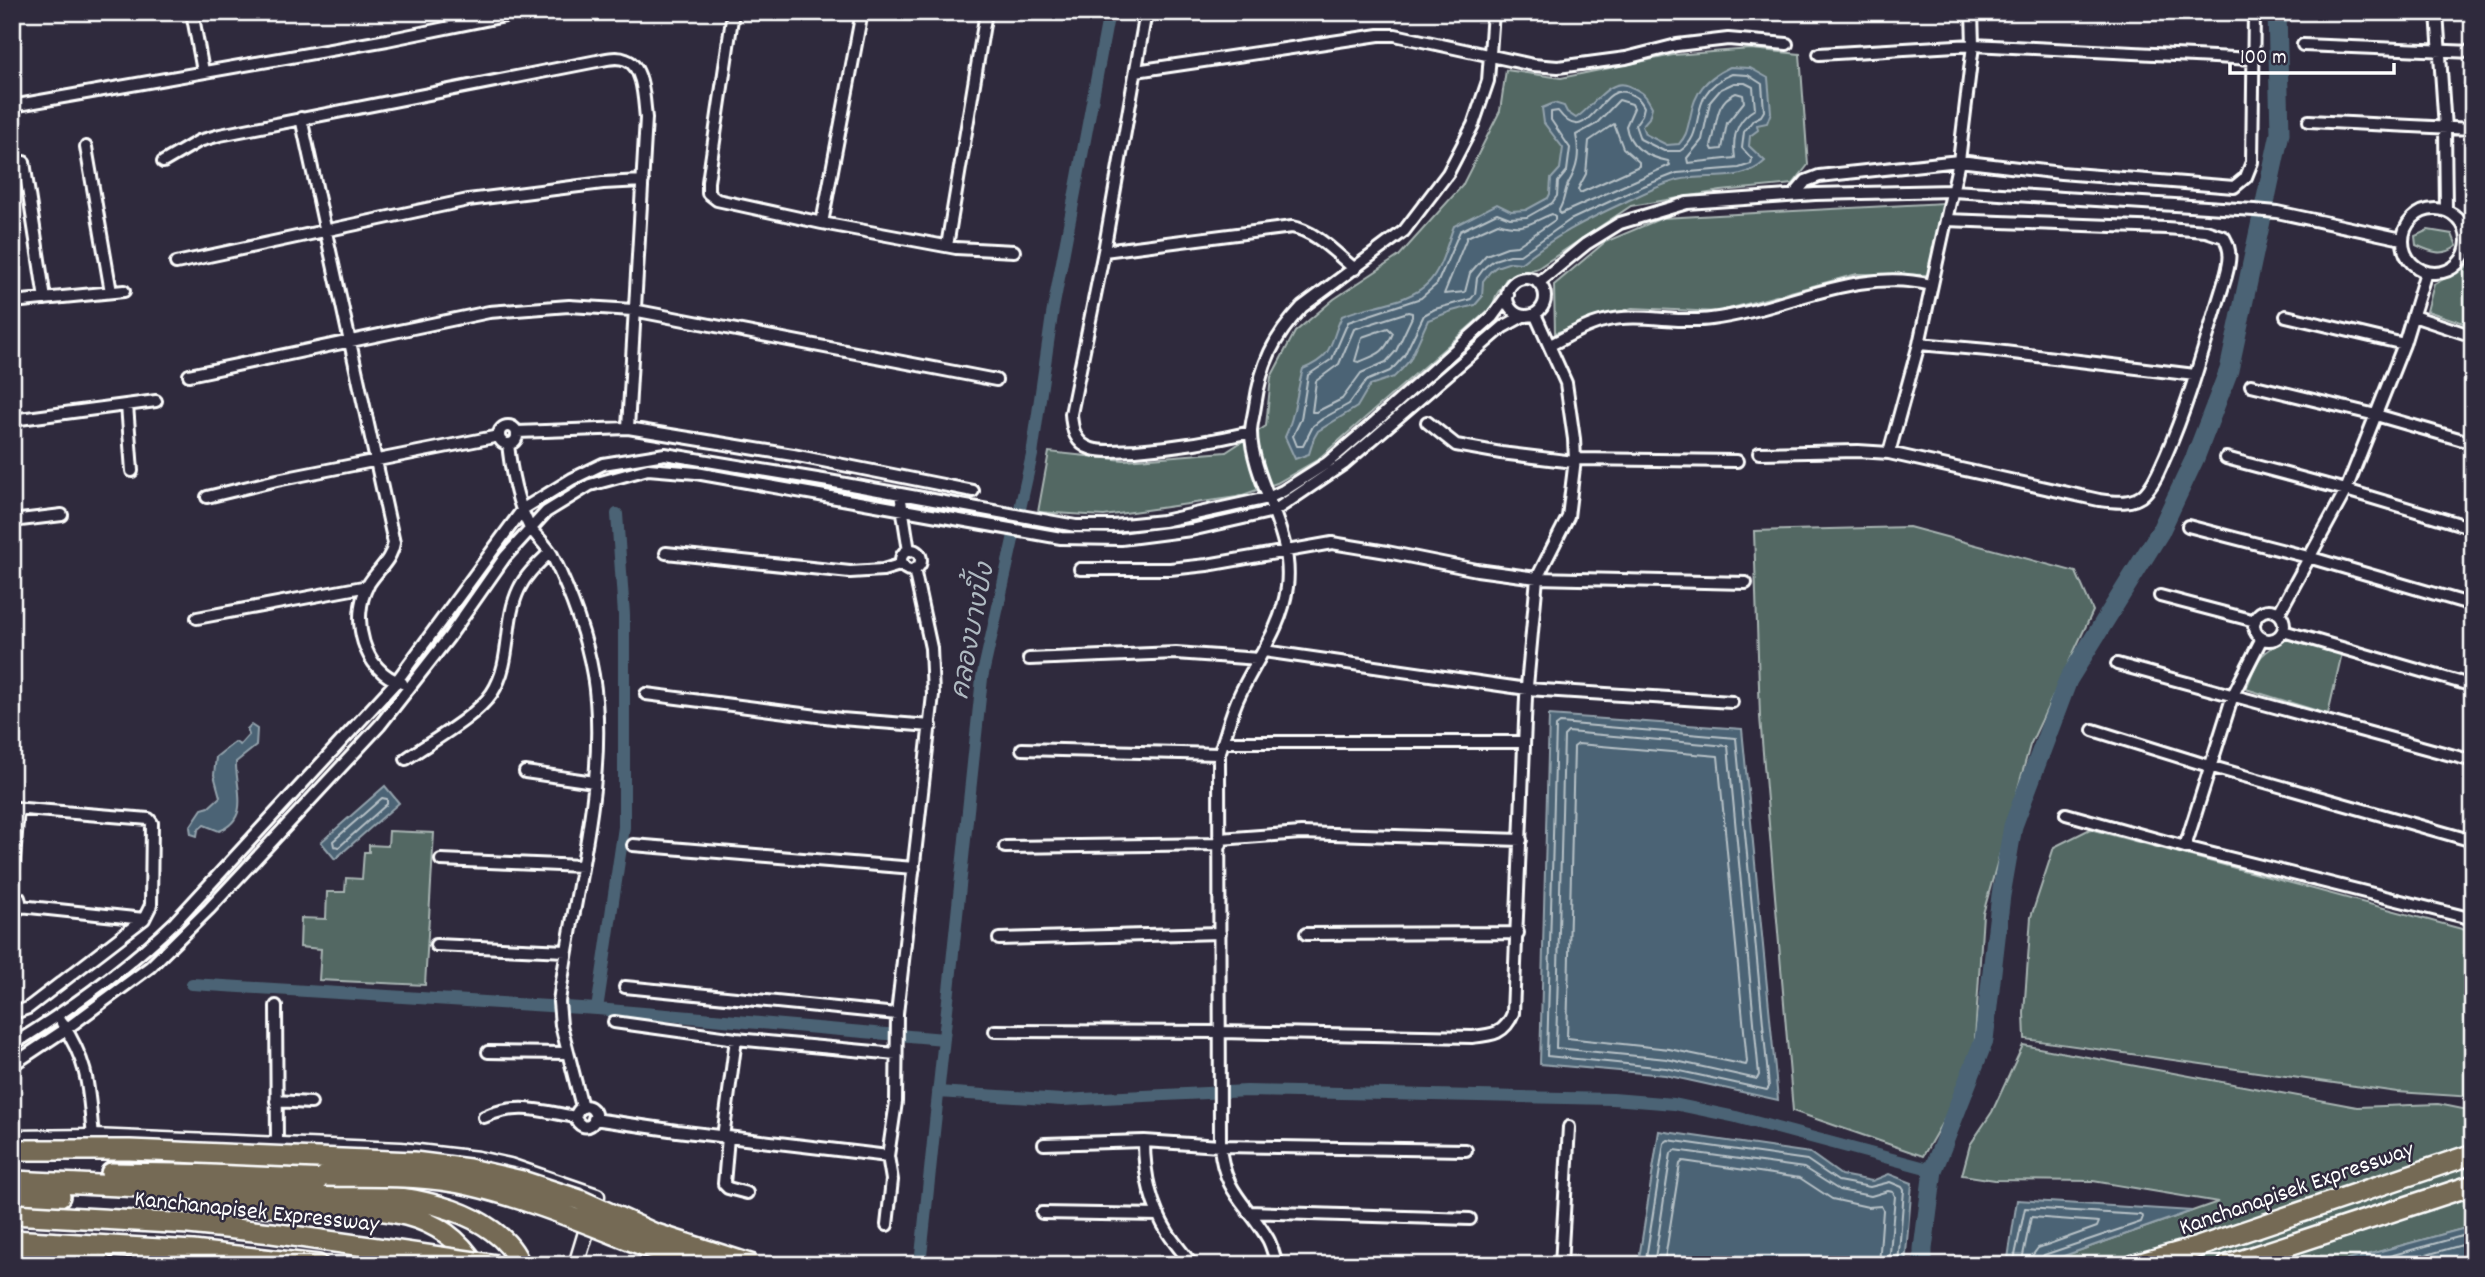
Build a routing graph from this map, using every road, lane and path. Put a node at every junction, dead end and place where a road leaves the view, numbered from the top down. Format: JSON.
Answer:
{"nodes":[{"id":1,"x":192,"y":12,"type":"edge"},
{"id":2,"x":524,"y":12,"type":"edge"},
{"id":3,"x":733,"y":12,"type":"edge"},
{"id":4,"x":862,"y":12,"type":"edge"},
{"id":5,"x":986,"y":12,"type":"edge"},
{"id":6,"x":1146,"y":12,"type":"edge"},
{"id":7,"x":1493,"y":12,"type":"edge"},
{"id":8,"x":1972,"y":12,"type":"edge"},
{"id":9,"x":2254,"y":12,"type":"edge"},
{"id":10,"x":2437,"y":12,"type":"edge"},
{"id":11,"x":1787,"y":44,"type":"dead end"},
{"id":12,"x":1973,"y":45,"type":"junction"},
{"id":13,"x":2303,"y":46,"type":"dead end"},
{"id":14,"x":2440,"y":52,"type":"junction"},
{"id":15,"x":2473,"y":52,"type":"edge"},
{"id":16,"x":1819,"y":54,"type":"dead end"},
{"id":17,"x":1491,"y":56,"type":"junction"},
{"id":18,"x":2254,"y":59,"type":"junction"},
{"id":19,"x":203,"y":71,"type":"junction"},
{"id":20,"x":1136,"y":71,"type":"junction"},
{"id":21,"x":12,"y":106,"type":"edge"},
{"id":22,"x":301,"y":118,"type":"junction"},
{"id":23,"x":2309,"y":121,"type":"dead end"},
{"id":24,"x":2445,"y":128,"type":"junction"},
{"id":25,"x":2473,"y":129,"type":"edge"},
{"id":26,"x":86,"y":146,"type":"dead end"},
{"id":27,"x":1959,"y":161,"type":"junction"},
{"id":28,"x":24,"y":162,"type":"dead end"},
{"id":29,"x":163,"y":162,"type":"dead end"},
{"id":30,"x":643,"y":181,"type":"junction"},
{"id":31,"x":1953,"y":191,"type":"junction"},
{"id":32,"x":1794,"y":195,"type":"junction"},
{"id":33,"x":2446,"y":210,"type":"junction"},
{"id":34,"x":1946,"y":220,"type":"junction"},
{"id":35,"x":822,"y":223,"type":"junction"},
{"id":36,"x":325,"y":232,"type":"junction"},
{"id":37,"x":2402,"y":239,"type":"junction"},
{"id":38,"x":2470,"y":242,"type":"edge"},
{"id":39,"x":947,"y":246,"type":"junction"},
{"id":40,"x":1014,"y":251,"type":"dead end"},
{"id":41,"x":1104,"y":251,"type":"junction"},
{"id":42,"x":176,"y":262,"type":"dead end"},
{"id":43,"x":1355,"y":269,"type":"junction"},
{"id":44,"x":2426,"y":272,"type":"junction"},
{"id":45,"x":1538,"y":283,"type":"junction"},
{"id":46,"x":1931,"y":285,"type":"junction"},
{"id":47,"x":124,"y":291,"type":"dead end"},
{"id":48,"x":111,"y":292,"type":"junction"},
{"id":49,"x":1508,"y":295,"type":"junction"},
{"id":50,"x":46,"y":299,"type":"junction"},
{"id":51,"x":12,"y":302,"type":"edge"},
{"id":52,"x":633,"y":310,"type":"junction"},
{"id":53,"x":1535,"y":314,"type":"junction"},
{"id":54,"x":1523,"y":316,"type":"junction"},
{"id":55,"x":2286,"y":316,"type":"dead end"},
{"id":56,"x":2413,"y":316,"type":"junction"},
{"id":57,"x":2473,"y":336,"type":"edge"},
{"id":58,"x":349,"y":342,"type":"junction"},
{"id":59,"x":1919,"y":344,"type":"junction"},
{"id":60,"x":2404,"y":344,"type":"junction"},
{"id":61,"x":1550,"y":345,"type":"junction"},
{"id":62,"x":189,"y":374,"type":"dead end"},
{"id":63,"x":2195,"y":375,"type":"junction"},
{"id":64,"x":996,"y":380,"type":"dead end"},
{"id":65,"x":2251,"y":385,"type":"dead end"},
{"id":66,"x":156,"y":401,"type":"dead end"},
{"id":67,"x":127,"y":405,"type":"junction"},
{"id":68,"x":2376,"y":415,"type":"junction"},
{"id":69,"x":12,"y":420,"type":"edge"},
{"id":70,"x":1427,"y":422,"type":"dead end"},
{"id":71,"x":628,"y":428,"type":"junction"},
{"id":72,"x":1251,"y":432,"type":"junction"},
{"id":73,"x":503,"y":440,"type":"junction"},
{"id":74,"x":2473,"y":443,"type":"edge"},
{"id":75,"x":1759,"y":453,"type":"dead end"},
{"id":76,"x":1889,"y":453,"type":"junction"},
{"id":77,"x":2226,"y":458,"type":"dead end"},
{"id":78,"x":376,"y":461,"type":"junction"},
{"id":79,"x":1574,"y":461,"type":"junction"},
{"id":80,"x":1737,"y":461,"type":"dead end"},
{"id":81,"x":132,"y":471,"type":"dead end"},
{"id":82,"x":2346,"y":490,"type":"junction"},
{"id":83,"x":973,"y":491,"type":"dead end"},
{"id":84,"x":900,"y":494,"type":"junction"},
{"id":85,"x":207,"y":497,"type":"dead end"},
{"id":86,"x":1268,"y":498,"type":"junction"},
{"id":87,"x":523,"y":509,"type":"junction"},
{"id":88,"x":902,"y":511,"type":"junction"},
{"id":89,"x":1274,"y":511,"type":"junction"},
{"id":90,"x":62,"y":515,"type":"dead end"},
{"id":91,"x":12,"y":521,"type":"edge"},
{"id":92,"x":2188,"y":526,"type":"dead end"},
{"id":93,"x":530,"y":527,"type":"junction"},
{"id":94,"x":2473,"y":528,"type":"edge"},
{"id":95,"x":1286,"y":550,"type":"junction"},
{"id":96,"x":909,"y":551,"type":"junction"},
{"id":97,"x":551,"y":552,"type":"junction"},
{"id":98,"x":666,"y":553,"type":"dead end"},
{"id":99,"x":2308,"y":557,"type":"junction"},
{"id":100,"x":903,"y":564,"type":"junction"},
{"id":101,"x":914,"y":569,"type":"junction"},
{"id":102,"x":1080,"y":569,"type":"dead end"},
{"id":103,"x":1537,"y":579,"type":"junction"},
{"id":104,"x":1746,"y":583,"type":"dead end"},
{"id":105,"x":368,"y":586,"type":"junction"},
{"id":106,"x":2160,"y":596,"type":"dead end"},
{"id":107,"x":2473,"y":605,"type":"edge"},
{"id":108,"x":2279,"y":613,"type":"junction"},
{"id":109,"x":197,"y":618,"type":"dead end"},
{"id":110,"x":2255,"y":621,"type":"junction"},
{"id":111,"x":2283,"y":631,"type":"junction"},
{"id":112,"x":2262,"y":639,"type":"junction"},
{"id":113,"x":1261,"y":655,"type":"junction"},
{"id":114,"x":1029,"y":659,"type":"dead end"},
{"id":115,"x":2117,"y":664,"type":"dead end"},
{"id":116,"x":396,"y":681,"type":"junction"},
{"id":117,"x":412,"y":686,"type":"junction"},
{"id":118,"x":2473,"y":687,"type":"edge"},
{"id":119,"x":1527,"y":689,"type":"junction"},
{"id":120,"x":646,"y":694,"type":"dead end"},
{"id":121,"x":2232,"y":695,"type":"junction"},
{"id":122,"x":1731,"y":702,"type":"dead end"},
{"id":123,"x":931,"y":726,"type":"junction"},
{"id":124,"x":2093,"y":730,"type":"dead end"},
{"id":125,"x":1224,"y":742,"type":"junction"},
{"id":126,"x":1524,"y":743,"type":"junction"},
{"id":127,"x":1021,"y":749,"type":"dead end"},
{"id":128,"x":1219,"y":754,"type":"junction"},
{"id":129,"x":406,"y":759,"type":"dead end"},
{"id":130,"x":2473,"y":761,"type":"edge"},
{"id":131,"x":2209,"y":766,"type":"junction"},
{"id":132,"x":525,"y":772,"type":"dead end"},
{"id":133,"x":594,"y":782,"type":"junction"},
{"id":134,"x":15,"y":808,"type":"edge"},
{"id":135,"x":2066,"y":814,"type":"dead end"},
{"id":136,"x":1521,"y":840,"type":"junction"},
{"id":137,"x":2473,"y":841,"type":"edge"},
{"id":138,"x":1221,"y":842,"type":"junction"},
{"id":139,"x":633,"y":845,"type":"dead end"},
{"id":140,"x":1005,"y":847,"type":"dead end"},
{"id":141,"x":2185,"y":847,"type":"junction"},
{"id":142,"x":441,"y":860,"type":"dead end"},
{"id":143,"x":582,"y":866,"type":"junction"},
{"id":144,"x":914,"y":868,"type":"junction"},
{"id":145,"x":12,"y":884,"type":"edge"},
{"id":146,"x":12,"y":894,"type":"edge"},
{"id":147,"x":16,"y":910,"type":"edge"},
{"id":148,"x":144,"y":919,"type":"junction"},
{"id":149,"x":2473,"y":919,"type":"edge"},
{"id":150,"x":1220,"y":933,"type":"junction"},
{"id":151,"x":1518,"y":933,"type":"junction"},
{"id":152,"x":1306,"y":934,"type":"dead end"},
{"id":153,"x":999,"y":939,"type":"dead end"},
{"id":154,"x":436,"y":945,"type":"dead end"},
{"id":155,"x":566,"y":951,"type":"junction"},
{"id":156,"x":625,"y":987,"type":"dead end"},
{"id":157,"x":276,"y":1006,"type":"dead end"},
{"id":158,"x":12,"y":1010,"type":"edge"},
{"id":159,"x":57,"y":1016,"type":"junction"},
{"id":160,"x":897,"y":1018,"type":"junction"},
{"id":161,"x":614,"y":1022,"type":"dead end"},
{"id":162,"x":66,"y":1029,"type":"junction"},
{"id":163,"x":995,"y":1031,"type":"dead end"},
{"id":164,"x":1220,"y":1032,"type":"junction"},
{"id":165,"x":736,"y":1039,"type":"junction"},
{"id":166,"x":12,"y":1045,"type":"edge"},
{"id":167,"x":896,"y":1050,"type":"junction"},
{"id":168,"x":488,"y":1052,"type":"dead end"},
{"id":169,"x":568,"y":1054,"type":"junction"},
{"id":170,"x":12,"y":1065,"type":"edge"},
{"id":171,"x":276,"y":1101,"type":"junction"},
{"id":172,"x":311,"y":1103,"type":"dead end"},
{"id":173,"x":582,"y":1107,"type":"junction"},
{"id":174,"x":484,"y":1117,"type":"dead end"},
{"id":175,"x":575,"y":1117,"type":"junction"},
{"id":176,"x":594,"y":1119,"type":"junction"},
{"id":177,"x":1569,"y":1127,"type":"dead end"},
{"id":178,"x":93,"y":1137,"type":"junction"},
{"id":179,"x":725,"y":1137,"type":"junction"},
{"id":180,"x":12,"y":1138,"type":"edge"},
{"id":181,"x":1144,"y":1141,"type":"junction"},
{"id":182,"x":277,"y":1143,"type":"junction"},
{"id":183,"x":1044,"y":1144,"type":"dead end"},
{"id":184,"x":1220,"y":1146,"type":"junction"},
{"id":185,"x":12,"y":1150,"type":"edge"},
{"id":186,"x":1466,"y":1150,"type":"dead end"},
{"id":187,"x":2473,"y":1154,"type":"edge"},
{"id":188,"x":888,"y":1156,"type":"junction"},
{"id":189,"x":12,"y":1180,"type":"edge"},
{"id":190,"x":2473,"y":1185,"type":"edge"},
{"id":191,"x":747,"y":1193,"type":"dead end"},
{"id":192,"x":12,"y":1196,"type":"edge"},
{"id":193,"x":1248,"y":1212,"type":"junction"},
{"id":194,"x":12,"y":1213,"type":"edge"},
{"id":195,"x":1042,"y":1213,"type":"dead end"},
{"id":196,"x":1159,"y":1215,"type":"junction"},
{"id":197,"x":1470,"y":1219,"type":"dead end"},
{"id":198,"x":887,"y":1225,"type":"dead end"},
{"id":199,"x":12,"y":1240,"type":"edge"},
{"id":200,"x":12,"y":1259,"type":"edge"},
{"id":201,"x":103,"y":1265,"type":"edge"},
{"id":202,"x":318,"y":1265,"type":"edge"},
{"id":203,"x":475,"y":1265,"type":"edge"},
{"id":204,"x":496,"y":1265,"type":"edge"},
{"id":205,"x":520,"y":1265,"type":"edge"},
{"id":206,"x":576,"y":1265,"type":"edge"},
{"id":207,"x":696,"y":1265,"type":"edge"},
{"id":208,"x":753,"y":1265,"type":"edge"},
{"id":209,"x":1192,"y":1265,"type":"edge"},
{"id":210,"x":1277,"y":1265,"type":"edge"},
{"id":211,"x":1561,"y":1265,"type":"edge"},
{"id":212,"x":2134,"y":1265,"type":"edge"},
{"id":213,"x":2228,"y":1265,"type":"edge"}],
"edges":[{"from":1,"to":19,"type":"street"},
{"from":2,"to":19,"type":"street"},
{"from":3,"to":35,"type":"street"},
{"from":4,"to":35,"type":"street"},
{"from":5,"to":39,"type":"street"},
{"from":6,"to":20,"type":"street"},
{"from":7,"to":17,"type":"street"},
{"from":8,"to":12,"type":"street"},
{"from":9,"to":18,"type":"street"},
{"from":10,"to":14,"type":"street"},
{"from":11,"to":17,"type":"street"},
{"from":12,"to":16,"type":"street"},
{"from":12,"to":18,"type":"street"},
{"from":12,"to":27,"type":"street"},
{"from":13,"to":14,"type":"street"},
{"from":14,"to":15,"type":"street"},
{"from":14,"to":24,"type":"street"},
{"from":17,"to":20,"type":"street"},
{"from":17,"to":43,"type":"street"},
{"from":18,"to":27,"type":"street"},
{"from":19,"to":21,"type":"street"},
{"from":20,"to":41,"type":"street"},
{"from":22,"to":29,"type":"street"},
{"from":22,"to":30,"type":"street"},
{"from":22,"to":36,"type":"street"},
{"from":23,"to":24,"type":"street"},
{"from":24,"to":25,"type":"street"},
{"from":24,"to":33,"type":"street"},
{"from":26,"to":48,"type":"street"},
{"from":27,"to":31,"type":"street"},
{"from":27,"to":32,"type":"street"},
{"from":28,"to":50,"type":"street"},
{"from":30,"to":36,"type":"street"},
{"from":30,"to":52,"type":"street"},
{"from":31,"to":32,"type":"street"},
{"from":31,"to":34,"type":"street"},
{"from":31,"to":37,"type":"street"},
{"from":32,"to":45,"type":"street"},
{"from":33,"to":37,"type":"street"},
{"from":33,"to":38,"type":"street"},
{"from":34,"to":46,"type":"street"},
{"from":34,"to":63,"type":"street"},
{"from":35,"to":39,"type":"street"},
{"from":36,"to":42,"type":"street"},
{"from":36,"to":58,"type":"street"},
{"from":37,"to":44,"type":"street"},
{"from":38,"to":44,"type":"street"},
{"from":39,"to":40,"type":"street"},
{"from":41,"to":43,"type":"street"},
{"from":41,"to":72,"type":"street"},
{"from":43,"to":72,"type":"street"},
{"from":44,"to":56,"type":"street"},
{"from":45,"to":49,"type":"street"},
{"from":45,"to":53,"type":"street"},
{"from":46,"to":59,"type":"street"},
{"from":46,"to":61,"type":"street"},
{"from":47,"to":48,"type":"street"},
{"from":48,"to":50,"type":"street"},
{"from":49,"to":54,"type":"street"},
{"from":49,"to":86,"type":"street"},
{"from":50,"to":51,"type":"street"},
{"from":52,"to":58,"type":"street"},
{"from":52,"to":64,"type":"street"},
{"from":52,"to":71,"type":"street"},
{"from":53,"to":54,"type":"street"},
{"from":53,"to":61,"type":"street"},
{"from":54,"to":89,"type":"street"},
{"from":55,"to":60,"type":"street"},
{"from":56,"to":57,"type":"street"},
{"from":56,"to":60,"type":"street"},
{"from":58,"to":62,"type":"street"},
{"from":58,"to":78,"type":"street"},
{"from":59,"to":63,"type":"street"},
{"from":59,"to":76,"type":"street"},
{"from":60,"to":68,"type":"street"},
{"from":61,"to":79,"type":"street"},
{"from":63,"to":76,"type":"street"},
{"from":65,"to":68,"type":"street"},
{"from":66,"to":67,"type":"street"},
{"from":67,"to":69,"type":"street"},
{"from":67,"to":81,"type":"street"},
{"from":68,"to":74,"type":"street"},
{"from":68,"to":82,"type":"street"},
{"from":70,"to":79,"type":"street"},
{"from":71,"to":73,"type":"street"},
{"from":71,"to":83,"type":"street"},
{"from":72,"to":86,"type":"street"},
{"from":73,"to":78,"type":"street"},
{"from":73,"to":87,"type":"street"},
{"from":75,"to":76,"type":"street"},
{"from":77,"to":82,"type":"street"},
{"from":78,"to":85,"type":"street"},
{"from":78,"to":105,"type":"street"},
{"from":79,"to":80,"type":"street"},
{"from":79,"to":103,"type":"street"},
{"from":82,"to":94,"type":"street"},
{"from":82,"to":99,"type":"street"},
{"from":84,"to":86,"type":"street"},
{"from":84,"to":87,"type":"street"},
{"from":84,"to":88,"type":"street"},
{"from":86,"to":89,"type":"street"},
{"from":87,"to":93,"type":"street"},
{"from":87,"to":116,"type":"street"},
{"from":88,"to":89,"type":"street"},
{"from":88,"to":93,"type":"street"},
{"from":88,"to":96,"type":"street"},
{"from":89,"to":95,"type":"street"},
{"from":90,"to":91,"type":"street"},
{"from":92,"to":99,"type":"street"},
{"from":93,"to":97,"type":"street"},
{"from":93,"to":117,"type":"street"},
{"from":95,"to":102,"type":"street"},
{"from":95,"to":103,"type":"street"},
{"from":95,"to":113,"type":"street"},
{"from":96,"to":100,"type":"street"},
{"from":96,"to":101,"type":"street"},
{"from":97,"to":129,"type":"street"},
{"from":97,"to":133,"type":"street"},
{"from":98,"to":100,"type":"street"},
{"from":99,"to":107,"type":"street"},
{"from":99,"to":108,"type":"street"},
{"from":100,"to":101,"type":"street"},
{"from":101,"to":123,"type":"street"},
{"from":103,"to":104,"type":"street"},
{"from":103,"to":119,"type":"street"},
{"from":105,"to":109,"type":"street"},
{"from":105,"to":116,"type":"street"},
{"from":106,"to":110,"type":"street"},
{"from":108,"to":110,"type":"street"},
{"from":108,"to":111,"type":"street"},
{"from":110,"to":112,"type":"street"},
{"from":111,"to":112,"type":"street"},
{"from":111,"to":118,"type":"street"},
{"from":112,"to":121,"type":"street"},
{"from":113,"to":114,"type":"street"},
{"from":113,"to":119,"type":"street"},
{"from":113,"to":125,"type":"street"},
{"from":115,"to":121,"type":"street"},
{"from":116,"to":117,"type":"street"},
{"from":116,"to":159,"type":"street"},
{"from":117,"to":162,"type":"street"},
{"from":119,"to":122,"type":"street"},
{"from":119,"to":126,"type":"street"},
{"from":120,"to":123,"type":"street"},
{"from":121,"to":130,"type":"street"},
{"from":121,"to":131,"type":"street"},
{"from":123,"to":144,"type":"street"},
{"from":124,"to":131,"type":"street"},
{"from":125,"to":126,"type":"street"},
{"from":125,"to":128,"type":"street"},
{"from":126,"to":136,"type":"street"},
{"from":127,"to":128,"type":"street"},
{"from":128,"to":138,"type":"street"},
{"from":131,"to":137,"type":"street"},
{"from":131,"to":141,"type":"street"},
{"from":132,"to":133,"type":"street"},
{"from":133,"to":143,"type":"street"},
{"from":134,"to":145,"type":"street"},
{"from":134,"to":148,"type":"street"},
{"from":135,"to":141,"type":"street"},
{"from":136,"to":138,"type":"street"},
{"from":136,"to":151,"type":"street"},
{"from":138,"to":140,"type":"street"},
{"from":138,"to":150,"type":"street"},
{"from":139,"to":144,"type":"street"},
{"from":141,"to":149,"type":"street"},
{"from":142,"to":143,"type":"street"},
{"from":143,"to":155,"type":"street"},
{"from":144,"to":160,"type":"street"},
{"from":146,"to":147,"type":"street"},
{"from":147,"to":148,"type":"street"},
{"from":148,"to":158,"type":"street"},
{"from":150,"to":153,"type":"street"},
{"from":150,"to":164,"type":"street"},
{"from":151,"to":152,"type":"street"},
{"from":151,"to":164,"type":"street"},
{"from":154,"to":155,"type":"street"},
{"from":155,"to":169,"type":"street"},
{"from":156,"to":160,"type":"street"},
{"from":157,"to":171,"type":"street"},
{"from":159,"to":162,"type":"street"},
{"from":159,"to":166,"type":"street"},
{"from":160,"to":167,"type":"street"},
{"from":161,"to":165,"type":"street"},
{"from":162,"to":170,"type":"street"},
{"from":162,"to":178,"type":"street"},
{"from":163,"to":164,"type":"street"},
{"from":164,"to":184,"type":"street"},
{"from":165,"to":167,"type":"street"},
{"from":165,"to":179,"type":"street"},
{"from":167,"to":188,"type":"street"},
{"from":168,"to":169,"type":"street"},
{"from":169,"to":173,"type":"street"},
{"from":171,"to":172,"type":"street"},
{"from":171,"to":182,"type":"street"},
{"from":173,"to":175,"type":"street"},
{"from":173,"to":176,"type":"street"},
{"from":174,"to":175,"type":"street"},
{"from":175,"to":176,"type":"street"},
{"from":176,"to":179,"type":"street"},
{"from":177,"to":211,"type":"street"},
{"from":178,"to":180,"type":"street"},
{"from":178,"to":182,"type":"street"},
{"from":179,"to":188,"type":"street"},
{"from":179,"to":191,"type":"street"},
{"from":181,"to":183,"type":"street"},
{"from":181,"to":184,"type":"street"},
{"from":181,"to":196,"type":"street"},
{"from":182,"to":206,"type":"street"},
{"from":184,"to":186,"type":"street"},
{"from":184,"to":193,"type":"street"},
{"from":185,"to":208,"type":"highway","bridge":true},
{"from":187,"to":212,"type":"highway","name":"Kanchanapisek Expressway"},
{"from":188,"to":198,"type":"street"},
{"from":189,"to":205,"type":"highway"},
{"from":189,"to":207,"type":"highway","bridge":true},
{"from":190,"to":213,"type":"highway"},
{"from":192,"to":203,"type":"highway"},
{"from":193,"to":197,"type":"street"},
{"from":193,"to":210,"type":"street"},
{"from":194,"to":204,"type":"highway","name":"Kanchanapisek Expressway","bridge":true},
{"from":195,"to":196,"type":"street"},
{"from":196,"to":209,"type":"street"},
{"from":199,"to":202,"type":"highway","name":"Kanchanapisek Expressway"},
{"from":200,"to":201,"type":"highway"}]}
